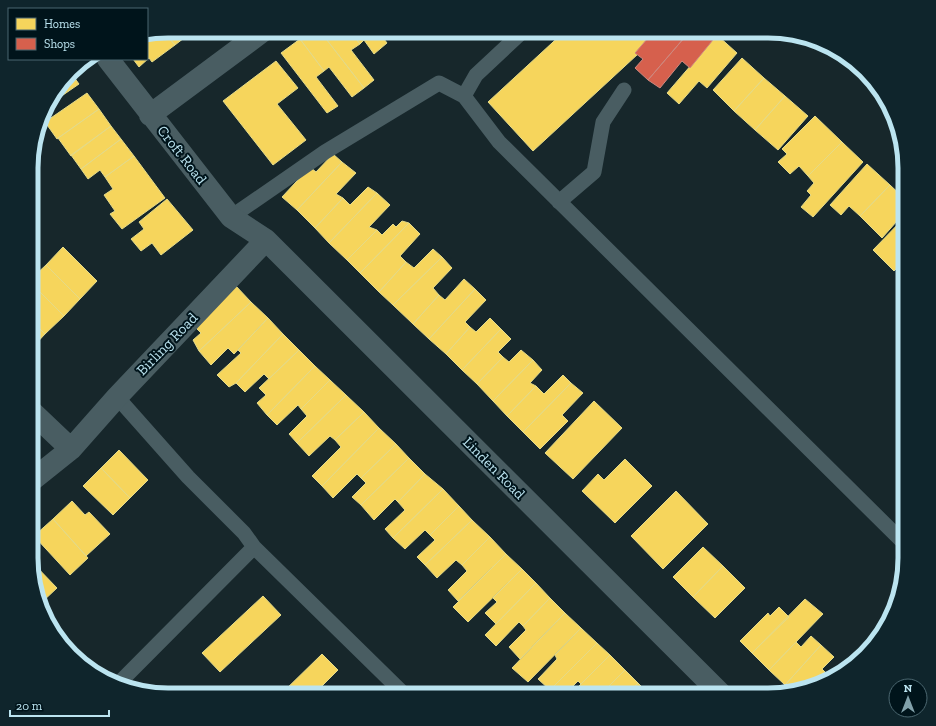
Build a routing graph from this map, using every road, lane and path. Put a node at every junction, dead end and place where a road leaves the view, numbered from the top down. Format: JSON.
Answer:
{"nodes":[{"id":1,"x":253,"y":38,"type":"edge"},
{"id":2,"x":515,"y":38,"type":"edge"},
{"id":3,"x":109,"y":60,"type":"edge"},
{"id":4,"x":624,"y":90,"type":"dead end"},
{"id":5,"x":464,"y":96,"type":"junction"},
{"id":6,"x":150,"y":114,"type":"junction"},
{"id":7,"x":559,"y":202,"type":"junction"},
{"id":8,"x":231,"y":217,"type":"junction"},
{"id":9,"x":266,"y":240,"type":"junction"},
{"id":10,"x":117,"y":397,"type":"junction"},
{"id":11,"x":38,"y":418,"type":"edge"},
{"id":12,"x":71,"y":449,"type":"junction"},
{"id":13,"x":38,"y":476,"type":"edge"},
{"id":14,"x":898,"y":537,"type":"edge"},
{"id":15,"x":254,"y":547,"type":"junction"},
{"id":16,"x":122,"y":680,"type":"edge"},
{"id":17,"x":399,"y":688,"type":"edge"},
{"id":18,"x":715,"y":688,"type":"edge"}],
"edges":[{"from":1,"to":6,"type":"street"},
{"from":2,"to":5,"type":"lane"},
{"from":3,"to":6,"type":"street","name":"Croft Road"},
{"from":4,"to":7,"type":"lane"},
{"from":5,"to":7,"type":"lane"},
{"from":5,"to":8,"type":"lane"},
{"from":6,"to":8,"type":"street","name":"Croft Road"},
{"from":7,"to":14,"type":"lane"},
{"from":8,"to":9,"type":"street","name":"Croft Road"},
{"from":9,"to":10,"type":"street","name":"Birling Road"},
{"from":9,"to":18,"type":"street","name":"Linden Road"},
{"from":10,"to":12,"type":"street","name":"Birling Road"},
{"from":10,"to":15,"type":"lane"},
{"from":11,"to":12,"type":"street"},
{"from":12,"to":13,"type":"street","name":"Birling Road"},
{"from":15,"to":16,"type":"lane"},
{"from":15,"to":17,"type":"lane"}]}
